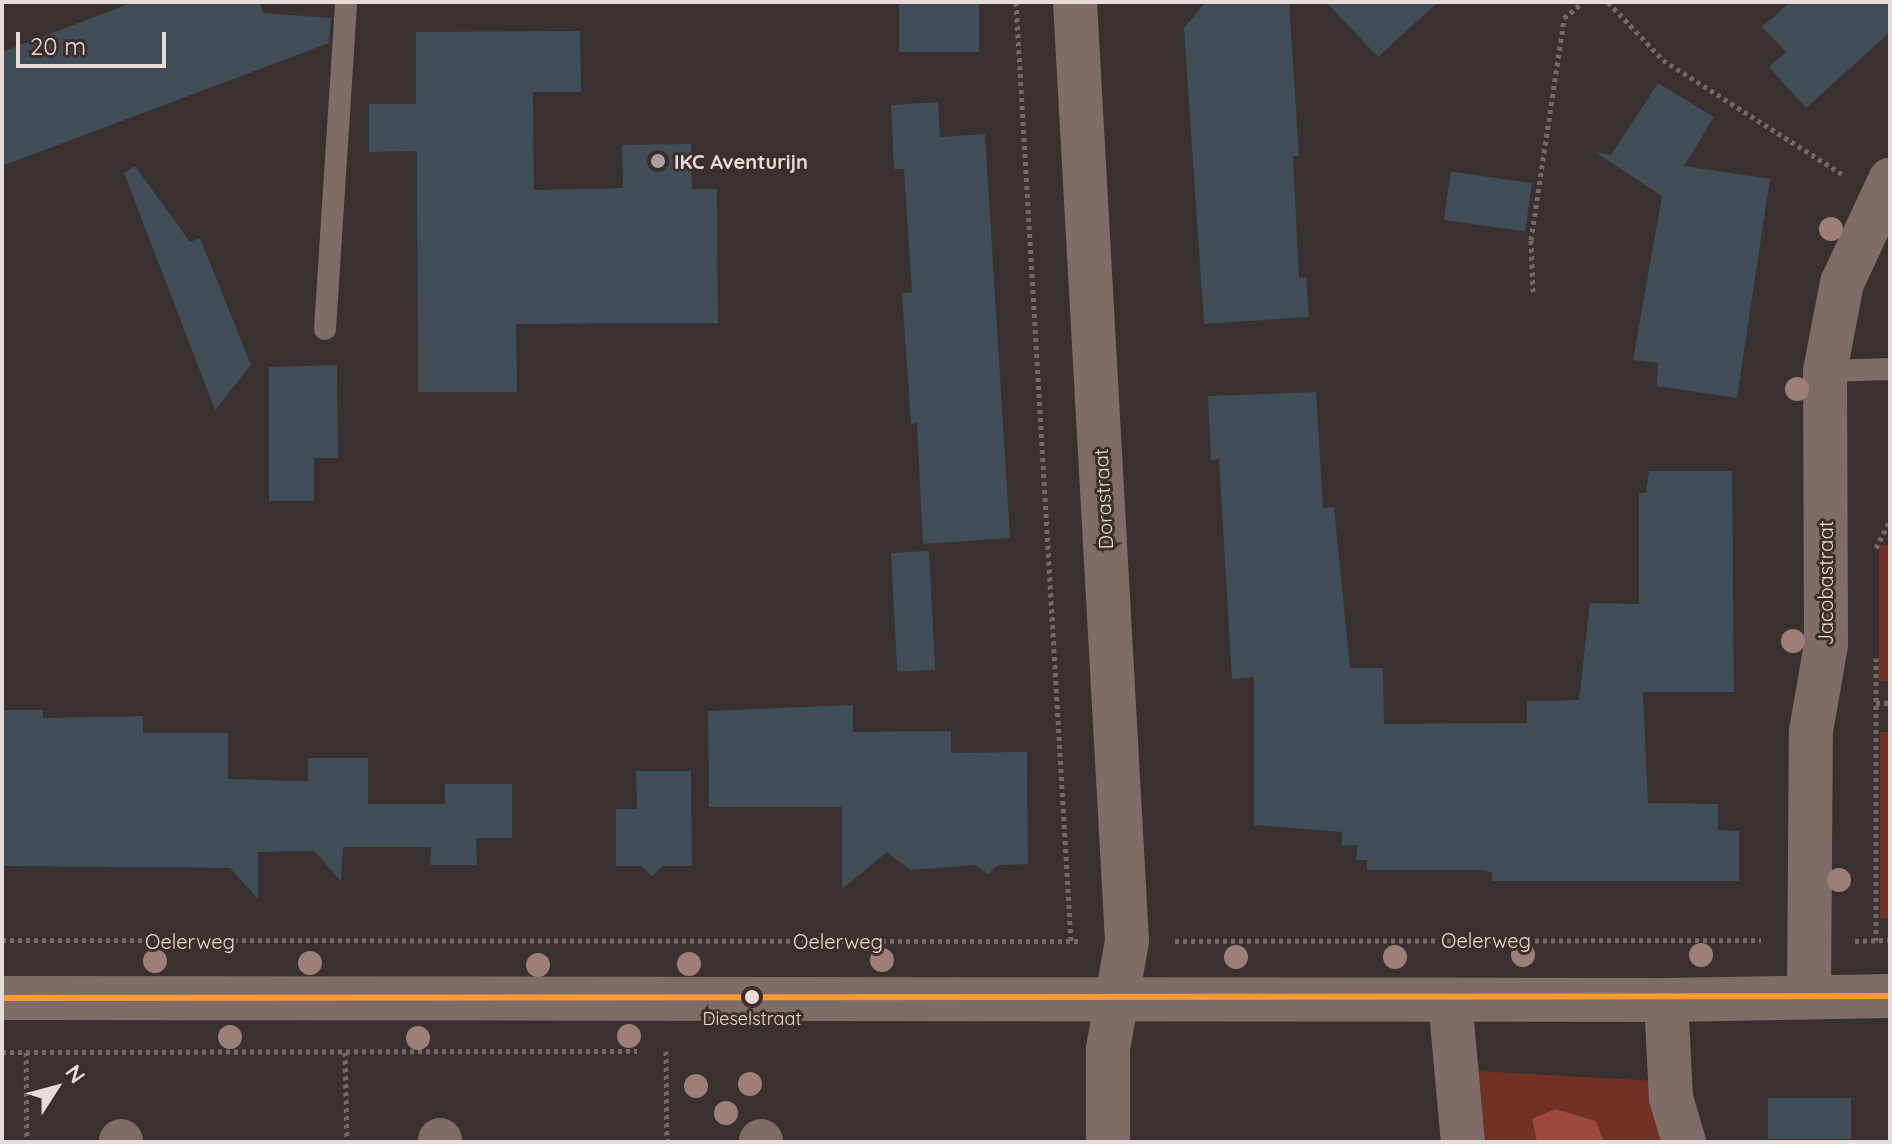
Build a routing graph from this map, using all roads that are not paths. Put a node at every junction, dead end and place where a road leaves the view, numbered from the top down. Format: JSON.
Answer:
{"nodes":[{"id":1,"x":346,"y":2,"type":"edge"},
{"id":2,"x":1075,"y":2,"type":"edge"},
{"id":3,"x":1885,"y":188,"type":"edge"},
{"id":4,"x":1876,"y":237,"type":"edge"},
{"id":5,"x":325,"y":329,"type":"dead end"},
{"id":6,"x":1890,"y":369,"type":"edge"},
{"id":7,"x":1825,"y":371,"type":"junction"},
{"id":8,"x":1121,"y":996,"type":"junction"},
{"id":9,"x":1890,"y":996,"type":"edge"},
{"id":10,"x":1809,"y":997,"type":"junction"},
{"id":11,"x":2,"y":998,"type":"edge"},
{"id":12,"x":1450,"y":1000,"type":"junction"},
{"id":13,"x":1666,"y":1000,"type":"junction"},
{"id":14,"x":1108,"y":1142,"type":"edge"},
{"id":15,"x":1463,"y":1142,"type":"edge"},
{"id":16,"x":1684,"y":1142,"type":"edge"}],
"edges":[{"from":1,"to":5,"type":"lane"},
{"from":2,"to":8,"type":"street","name":"Dorastraat"},
{"from":3,"to":4,"type":"street","name":"Jacobastraat"},
{"from":4,"to":7,"type":"street","name":"Jacobastraat"},
{"from":6,"to":7,"type":"lane"},
{"from":7,"to":10,"type":"street","name":"Jacobastraat"},
{"from":8,"to":11,"type":"main road"},
{"from":8,"to":12,"type":"main road"},
{"from":8,"to":14,"type":"street"},
{"from":9,"to":10,"type":"main road"},
{"from":10,"to":13,"type":"main road"},
{"from":12,"to":13,"type":"main road"},
{"from":12,"to":15,"type":"street"},
{"from":13,"to":16,"type":"street"}]}
